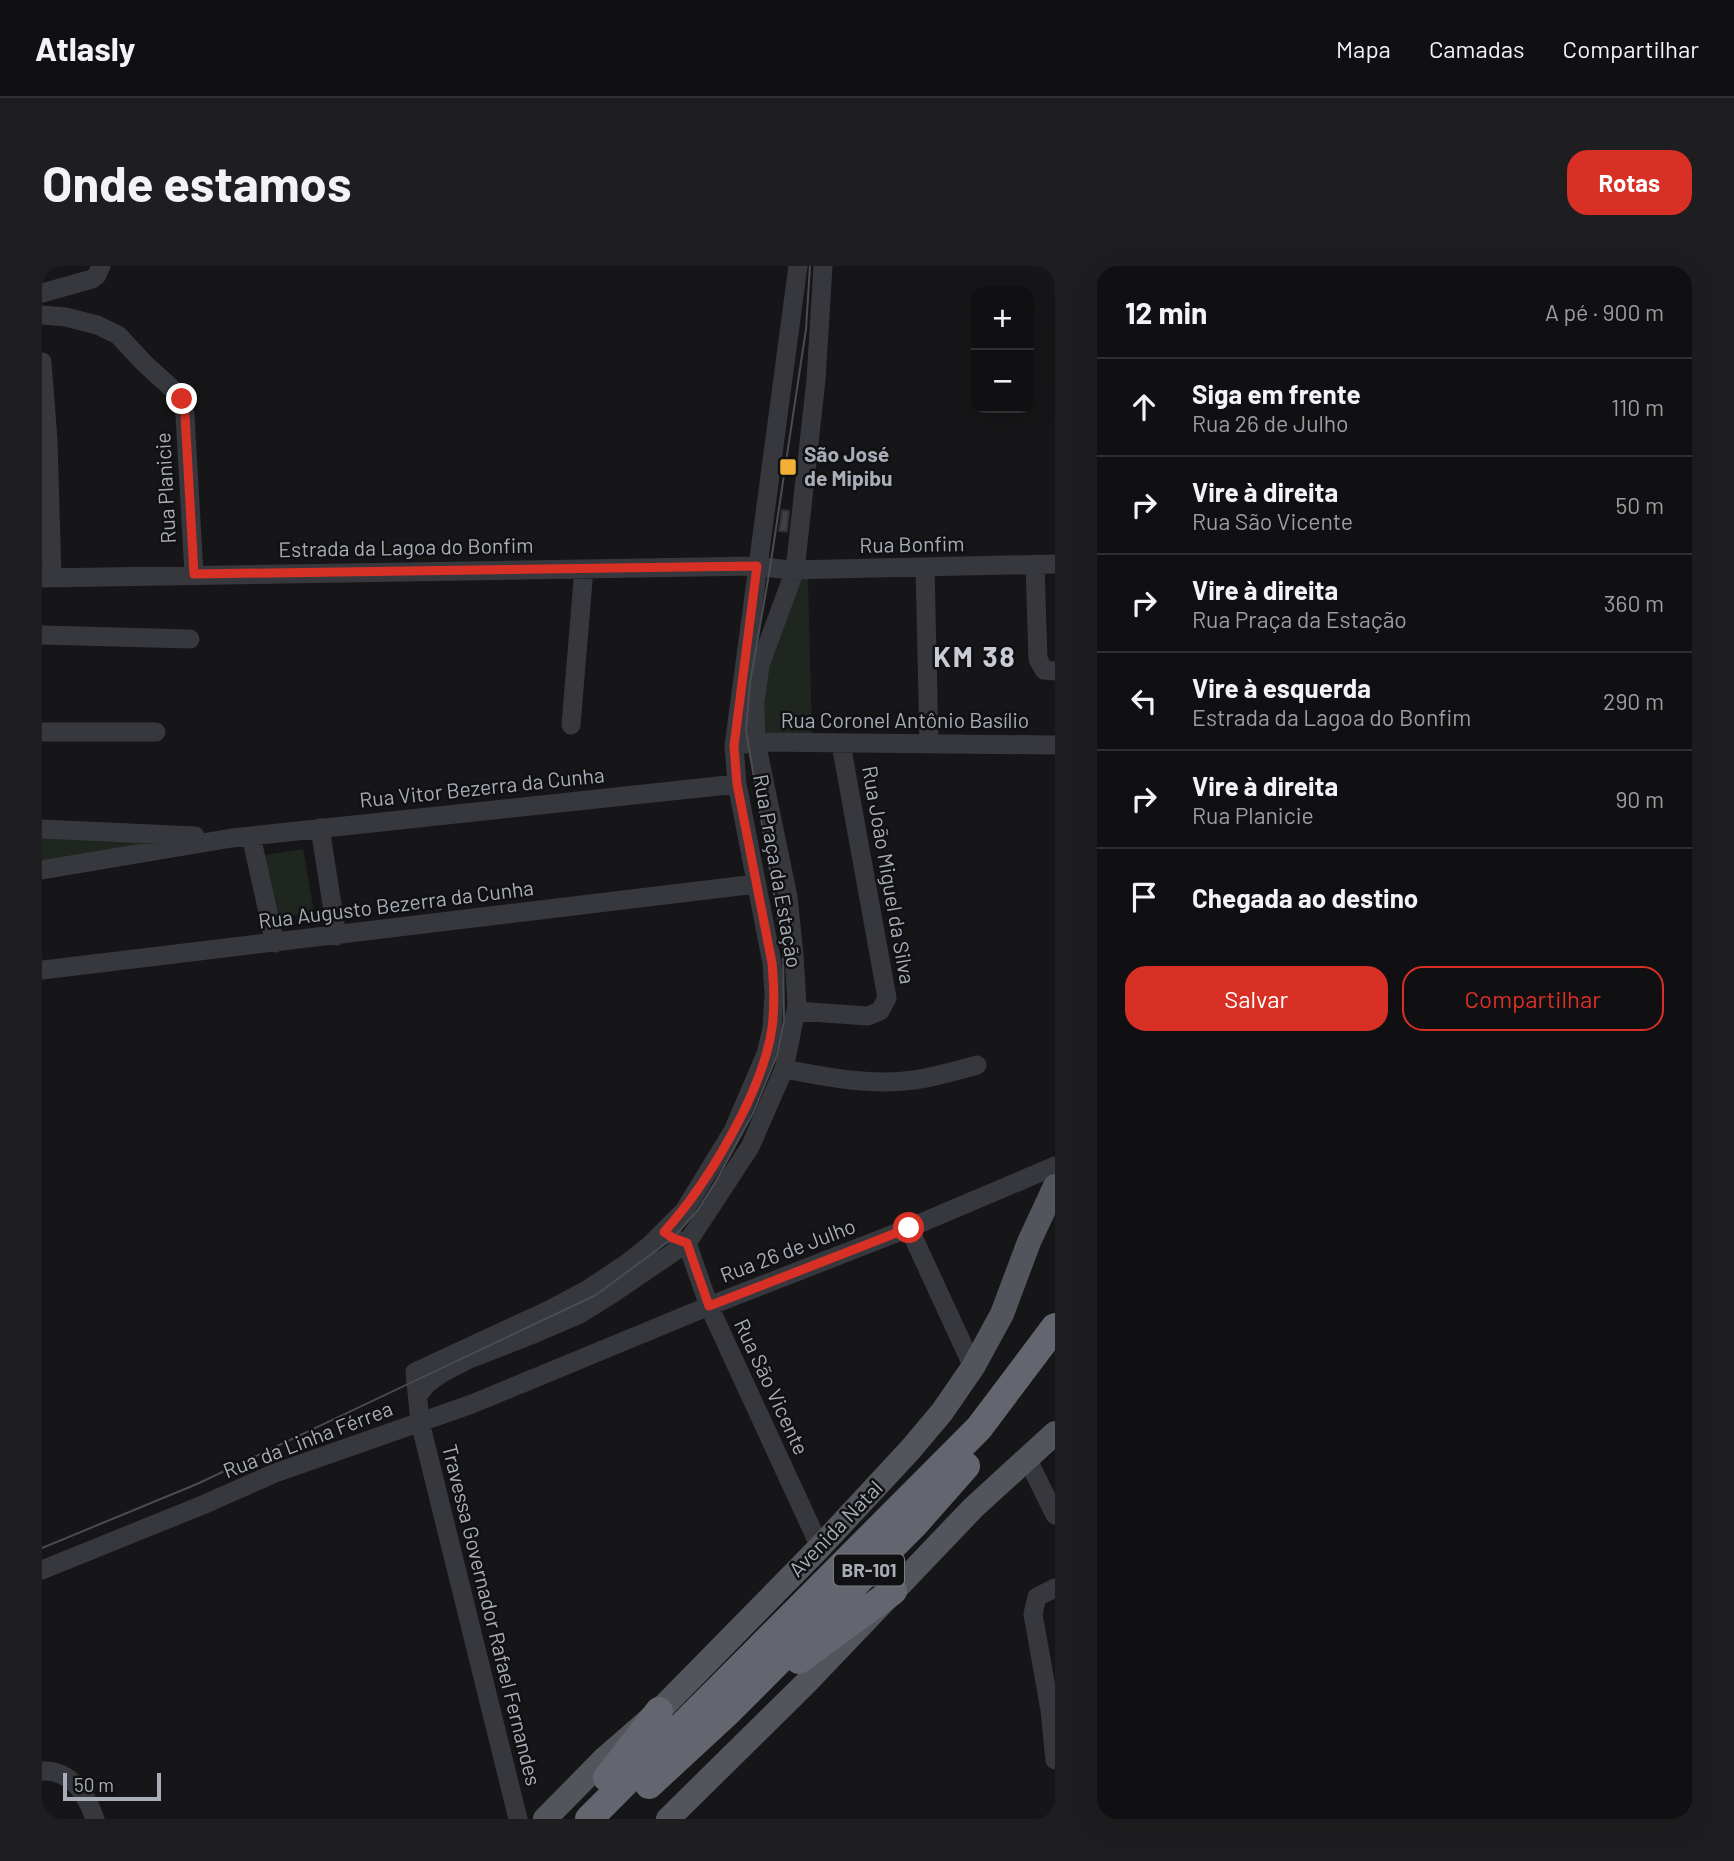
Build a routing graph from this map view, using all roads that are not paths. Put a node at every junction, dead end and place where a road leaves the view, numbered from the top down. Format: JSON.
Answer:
{"nodes":[{"id":1,"x":101,"y":266,"type":"edge"},
{"id":2,"x":798,"y":266,"type":"edge"},
{"id":3,"x":823,"y":266,"type":"edge"},
{"id":4,"x":42,"y":293,"type":"edge"},
{"id":5,"x":42,"y":315,"type":"edge"},
{"id":6,"x":42,"y":362,"type":"edge"},
{"id":7,"x":1055,"y":564,"type":"edge"},
{"id":8,"x":1035,"y":565,"type":"junction"},
{"id":9,"x":764,"y":567,"type":"junction"},
{"id":10,"x":925,"y":567,"type":"junction"},
{"id":11,"x":584,"y":569,"type":"junction"},
{"id":12,"x":795,"y":570,"type":"junction"},
{"id":13,"x":194,"y":574,"type":"junction"},
{"id":14,"x":47,"y":578,"type":"edge"},
{"id":15,"x":42,"y":635,"type":"edge"},
{"id":16,"x":190,"y":639,"type":"dead end"},
{"id":17,"x":1055,"y":671,"type":"edge"},
{"id":18,"x":571,"y":725,"type":"dead end"},
{"id":19,"x":42,"y":732,"type":"edge"},
{"id":20,"x":156,"y":732,"type":"dead end"},
{"id":21,"x":756,"y":742,"type":"junction"},
{"id":22,"x":841,"y":744,"type":"junction"},
{"id":23,"x":929,"y":744,"type":"junction"},
{"id":24,"x":1055,"y":744,"type":"edge"},
{"id":25,"x":734,"y":746,"type":"junction"},
{"id":26,"x":737,"y":784,"type":"junction"},
{"id":27,"x":320,"y":828,"type":"junction"},
{"id":28,"x":42,"y":829,"type":"edge"},
{"id":29,"x":242,"y":837,"type":"junction"},
{"id":30,"x":42,"y":870,"type":"edge"},
{"id":31,"x":756,"y":884,"type":"junction"},
{"id":32,"x":337,"y":936,"type":"junction"},
{"id":33,"x":275,"y":943,"type":"junction"},
{"id":34,"x":42,"y":970,"type":"edge"},
{"id":35,"x":797,"y":1008,"type":"junction"},
{"id":36,"x":977,"y":1065,"type":"dead end"},
{"id":37,"x":784,"y":1069,"type":"junction"},
{"id":38,"x":1055,"y":1166,"type":"edge"},
{"id":39,"x":1055,"y":1186,"type":"edge"},
{"id":40,"x":1055,"y":1226,"type":"edge"},
{"id":41,"x":909,"y":1228,"type":"junction"},
{"id":42,"x":664,"y":1232,"type":"junction"},
{"id":43,"x":1029,"y":1242,"type":"junction"},
{"id":44,"x":687,"y":1243,"type":"junction"},
{"id":45,"x":709,"y":1306,"type":"junction"},
{"id":46,"x":1055,"y":1327,"type":"edge"},
{"id":47,"x":1055,"y":1354,"type":"edge"},
{"id":48,"x":973,"y":1367,"type":"junction"},
{"id":49,"x":418,"y":1395,"type":"junction"},
{"id":50,"x":420,"y":1422,"type":"junction"},
{"id":51,"x":1045,"y":1444,"type":"edge"},
{"id":52,"x":1055,"y":1515,"type":"edge"},
{"id":53,"x":820,"y":1547,"type":"junction"},
{"id":54,"x":42,"y":1570,"type":"edge"},
{"id":55,"x":1055,"y":1588,"type":"edge"},
{"id":56,"x":893,"y":1591,"type":"junction"},
{"id":57,"x":1052,"y":1709,"type":"edge"},
{"id":58,"x":659,"y":1711,"type":"junction"},
{"id":59,"x":729,"y":1711,"type":"junction"},
{"id":60,"x":1055,"y":1760,"type":"edge"},
{"id":61,"x":42,"y":1772,"type":"edge"},
{"id":62,"x":94,"y":1815,"type":"edge"},
{"id":63,"x":518,"y":1819,"type":"edge"},
{"id":64,"x":545,"y":1819,"type":"edge"},
{"id":65,"x":573,"y":1819,"type":"edge"},
{"id":66,"x":589,"y":1819,"type":"edge"},
{"id":67,"x":615,"y":1819,"type":"edge"},
{"id":68,"x":668,"y":1819,"type":"edge"}],
"edges":[{"from":1,"to":4,"type":"street"},
{"from":2,"to":9,"type":"street","name":"Rua Praça da Estação"},
{"from":3,"to":12,"type":"street","name":"Rua Praça da Estação"},
{"from":5,"to":13,"type":"street","name":"Rua Planicie"},
{"from":6,"to":14,"type":"street"},
{"from":7,"to":8,"type":"street","name":"Rua Bonfim"},
{"from":8,"to":10,"type":"street","name":"Rua Bonfim"},
{"from":8,"to":17,"type":"street"},
{"from":9,"to":11,"type":"street","name":"Estrada da Lagoa do Bonfim"},
{"from":9,"to":12,"type":"street","name":"Rua Bonfim"},
{"from":9,"to":25,"type":"street","name":"Rua Praça da Estação"},
{"from":10,"to":12,"type":"street","name":"Rua Bonfim"},
{"from":10,"to":23,"type":"street"},
{"from":11,"to":13,"type":"street","name":"Estrada da Lagoa do Bonfim"},
{"from":11,"to":18,"type":"street"},
{"from":12,"to":21,"type":"street","name":"Rua Praça da Estação"},
{"from":13,"to":14,"type":"street","name":"Estrada da Lagoa do Bonfim"},
{"from":15,"to":16,"type":"street"},
{"from":19,"to":20,"type":"street"},
{"from":21,"to":22,"type":"street","name":"Rua Coronel Antônio Basílio"},
{"from":21,"to":25,"type":"street","name":"Rua Coronel Antônio Basílio"},
{"from":21,"to":35,"type":"street","name":"Rua Praça da Estação"},
{"from":22,"to":23,"type":"street","name":"Rua Coronel Antônio Basílio"},
{"from":22,"to":35,"type":"street","name":"Rua João Miguel da Silva"},
{"from":23,"to":24,"type":"street","name":"Rua Coronel Antônio Basílio"},
{"from":25,"to":26,"type":"street","name":"Rua Praça da Estação"},
{"from":26,"to":27,"type":"street","name":"Rua Vitor Bezerra da Cunha"},
{"from":26,"to":31,"type":"street","name":"Rua Praça da Estação"},
{"from":27,"to":29,"type":"street","name":"Rua Vitor Bezerra da Cunha"},
{"from":27,"to":32,"type":"street"},
{"from":28,"to":29,"type":"street","name":"Rua Vitor Bezerra da Cunha"},
{"from":29,"to":30,"type":"street","name":"Rua Vitor Bezerra da Cunha"},
{"from":29,"to":33,"type":"street"},
{"from":31,"to":32,"type":"street","name":"Rua Augusto Bezerra da Cunha"},
{"from":31,"to":42,"type":"street","name":"Rua Praça da Estação"},
{"from":32,"to":33,"type":"street","name":"Rua Augusto Bezerra da Cunha"},
{"from":33,"to":34,"type":"street","name":"Rua Augusto Bezerra da Cunha"},
{"from":35,"to":37,"type":"street","name":"Rua da Linha Férrea"},
{"from":36,"to":37,"type":"street"},
{"from":37,"to":44,"type":"street","name":"Rua da Linha Férrea"},
{"from":38,"to":41,"type":"street","name":"Rua 26 de Julho"},
{"from":39,"to":43,"type":"main road","name":"Avenida Natal"},
{"from":40,"to":43,"type":"main road"},
{"from":41,"to":45,"type":"street","name":"Rua 26 de Julho"},
{"from":41,"to":48,"type":"street"},
{"from":42,"to":44,"type":"street"},
{"from":42,"to":49,"type":"street","name":"Rua Praça da Estação"},
{"from":43,"to":48,"type":"main road","name":"Avenida Natal"},
{"from":44,"to":45,"type":"street","name":"Rua São Vicente"},
{"from":44,"to":49,"type":"street","name":"Rua da Linha Férrea"},
{"from":45,"to":50,"type":"street","name":"Rua 26 de Julho"},
{"from":45,"to":53,"type":"street","name":"Rua São Vicente"},
{"from":46,"to":66,"type":"highway","number":"BR-101"},
{"from":47,"to":59,"type":"highway","number":"BR-101"},
{"from":48,"to":53,"type":"main road","name":"Avenida Natal"},
{"from":49,"to":50,"type":"street","name":"Rua da Linha Férrea"},
{"from":50,"to":54,"type":"street","name":"Rua da Linha Férrea"},
{"from":50,"to":63,"type":"street","name":"Travessa Governador Rafael Fernandes"},
{"from":51,"to":52,"type":"street"},
{"from":51,"to":56,"type":"main road"},
{"from":53,"to":58,"type":"main road","name":"Avenida Natal"},
{"from":55,"to":57,"type":"street"},
{"from":56,"to":59,"type":"highway"},
{"from":56,"to":68,"type":"main road"},
{"from":57,"to":60,"type":"street"},
{"from":58,"to":64,"type":"main road","name":"Avenida Natal"},
{"from":58,"to":65,"type":"highway"},
{"from":59,"to":67,"type":"highway","number":"BR-101"},
{"from":61,"to":62,"type":"street"}]}
